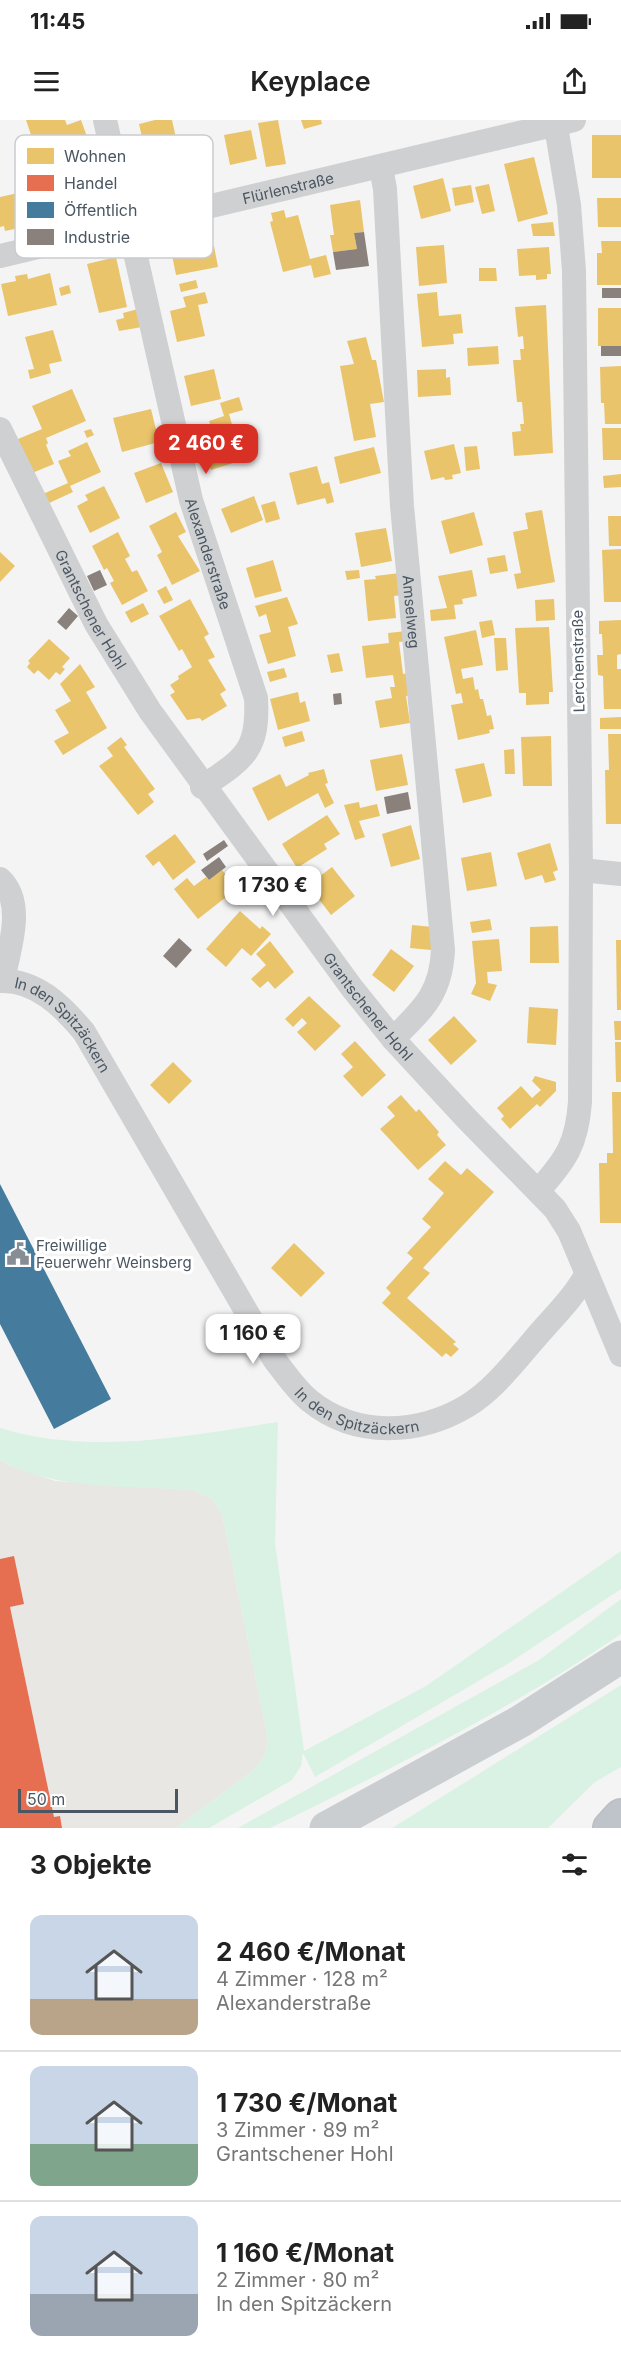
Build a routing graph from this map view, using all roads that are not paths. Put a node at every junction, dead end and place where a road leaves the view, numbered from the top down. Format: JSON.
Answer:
{"nodes":[{"id":1,"x":105,"y":120,"type":"edge"},
{"id":2,"x":562,"y":122,"type":"edge"},
{"id":3,"x":108,"y":135,"type":"edge"},
{"id":4,"x":381,"y":167,"type":"junction"},
{"id":5,"x":213,"y":207,"type":"edge"},
{"id":6,"x":15,"y":253,"type":"edge"},
{"id":7,"x":0,"y":256,"type":"edge"},
{"id":8,"x":135,"y":258,"type":"edge"},
{"id":9,"x":0,"y":429,"type":"edge"},
{"id":10,"x":202,"y":787,"type":"junction"},
{"id":11,"x":581,"y":870,"type":"junction"},
{"id":12,"x":621,"y":874,"type":"edge"},
{"id":13,"x":0,"y":879,"type":"edge"},
{"id":14,"x":2,"y":980,"type":"edge"},
{"id":15,"x":393,"y":1039,"type":"junction"},
{"id":16,"x":538,"y":1191,"type":"junction"},
{"id":17,"x":586,"y":1275,"type":"junction"},
{"id":18,"x":619,"y":1348,"type":"edge"},
{"id":19,"x":621,"y":1657,"type":"edge"},
{"id":20,"x":621,"y":1816,"type":"edge"},
{"id":21,"x":326,"y":1828,"type":"edge"},
{"id":22,"x":610,"y":1828,"type":"edge"}],
"edges":[{"from":1,"to":3,"type":"street","name":"Alexanderstraße"},
{"from":2,"to":4,"type":"street","name":"Flürlenstraße"},
{"from":2,"to":11,"type":"street","name":"Lerchenstraße"},
{"from":4,"to":5,"type":"street","name":"Flürlenstraße"},
{"from":4,"to":15,"type":"street","name":"Amselweg"},
{"from":6,"to":7,"type":"street","name":"Flürlenstraße"},
{"from":8,"to":10,"type":"street","name":"Alexanderstraße"},
{"from":9,"to":10,"type":"street","name":"Grantschener Hohl"},
{"from":10,"to":15,"type":"street","name":"Grantschener Hohl"},
{"from":11,"to":12,"type":"street"},
{"from":11,"to":16,"type":"street","name":"Lerchenstraße"},
{"from":13,"to":14,"type":"street"},
{"from":14,"to":17,"type":"street","name":"In den Spitzäckern"},
{"from":15,"to":16,"type":"street","name":"Grantschener Hohl"},
{"from":16,"to":17,"type":"street","name":"Grantschener Hohl"},
{"from":17,"to":18,"type":"street","name":"Grantschener Hohl"},
{"from":19,"to":21,"type":"main road"},
{"from":20,"to":22,"type":"highway"}]}
